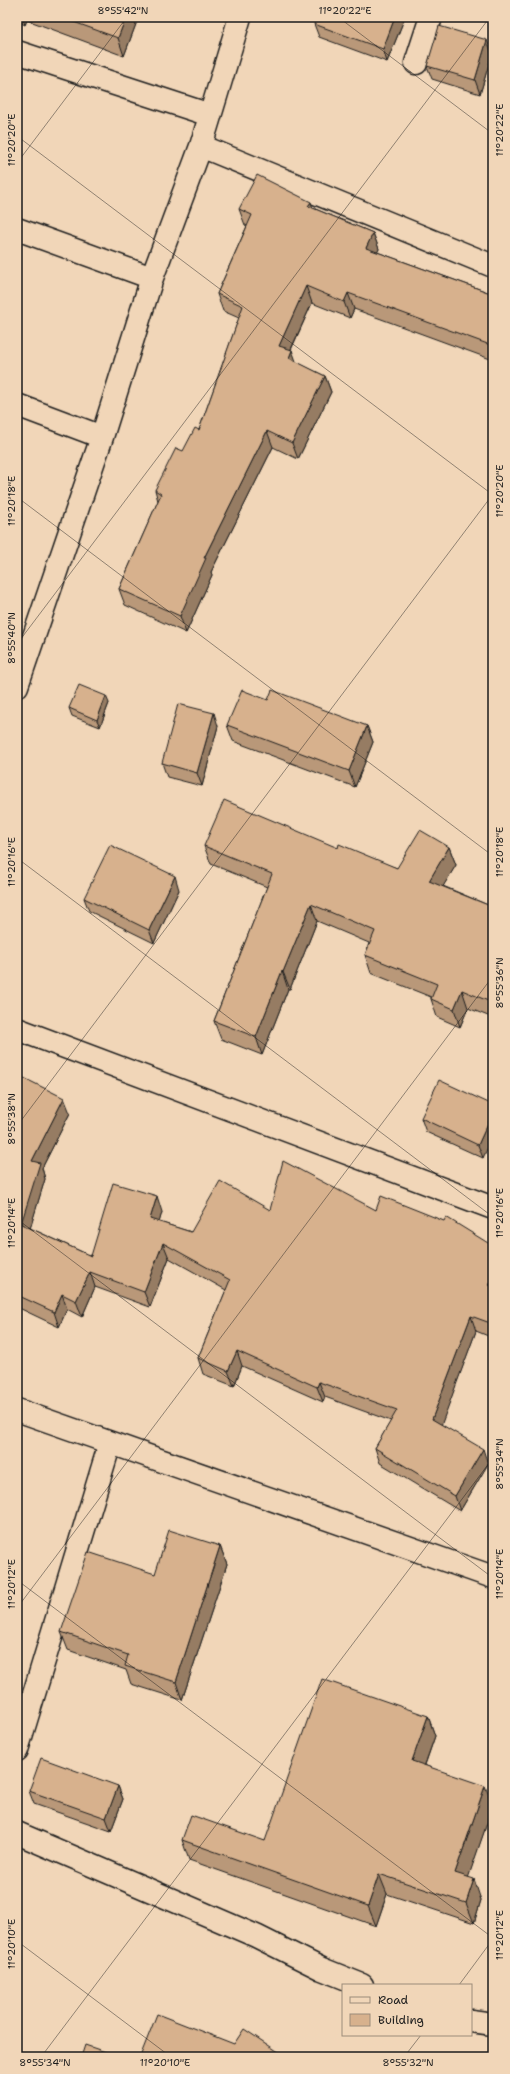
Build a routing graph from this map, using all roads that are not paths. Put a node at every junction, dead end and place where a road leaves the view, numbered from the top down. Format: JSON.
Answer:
{"nodes":[{"id":1,"x":240,"y":17,"type":"edge"},
{"id":2,"x":431,"y":17,"type":"edge"},
{"id":3,"x":17,"y":52,"type":"edge"},
{"id":4,"x":416,"y":63,"type":"dead end"},
{"id":5,"x":210,"y":116,"type":"junction"},
{"id":6,"x":200,"y":146,"type":"junction"},
{"id":7,"x":17,"y":229,"type":"edge"},
{"id":8,"x":493,"y":266,"type":"edge"},
{"id":9,"x":152,"y":278,"type":"junction"},
{"id":10,"x":17,"y":405,"type":"edge"},
{"id":11,"x":102,"y":437,"type":"junction"},
{"id":12,"x":17,"y":686,"type":"edge"},
{"id":13,"x":17,"y":1030,"type":"edge"},
{"id":14,"x":493,"y":1208,"type":"edge"},
{"id":15,"x":17,"y":1410,"type":"edge"},
{"id":16,"x":110,"y":1443,"type":"junction"},
{"id":17,"x":493,"y":1577,"type":"edge"},
{"id":18,"x":17,"y":1750,"type":"edge"},
{"id":19,"x":17,"y":1833,"type":"edge"},
{"id":20,"x":359,"y":1984,"type":"edge"},
{"id":21,"x":472,"y":2021,"type":"edge"},
{"id":22,"x":493,"y":2024,"type":"edge"}],
"edges":[{"from":1,"to":5,"type":"street"},
{"from":2,"to":4,"type":"street"},
{"from":3,"to":5,"type":"street"},
{"from":5,"to":6,"type":"street"},
{"from":6,"to":8,"type":"street"},
{"from":6,"to":9,"type":"street"},
{"from":7,"to":9,"type":"street"},
{"from":9,"to":11,"type":"street"},
{"from":10,"to":11,"type":"street"},
{"from":11,"to":12,"type":"street"},
{"from":13,"to":14,"type":"street"},
{"from":15,"to":16,"type":"street"},
{"from":16,"to":17,"type":"street"},
{"from":16,"to":18,"type":"street"},
{"from":19,"to":20,"type":"street"},
{"from":21,"to":22,"type":"street"}]}
